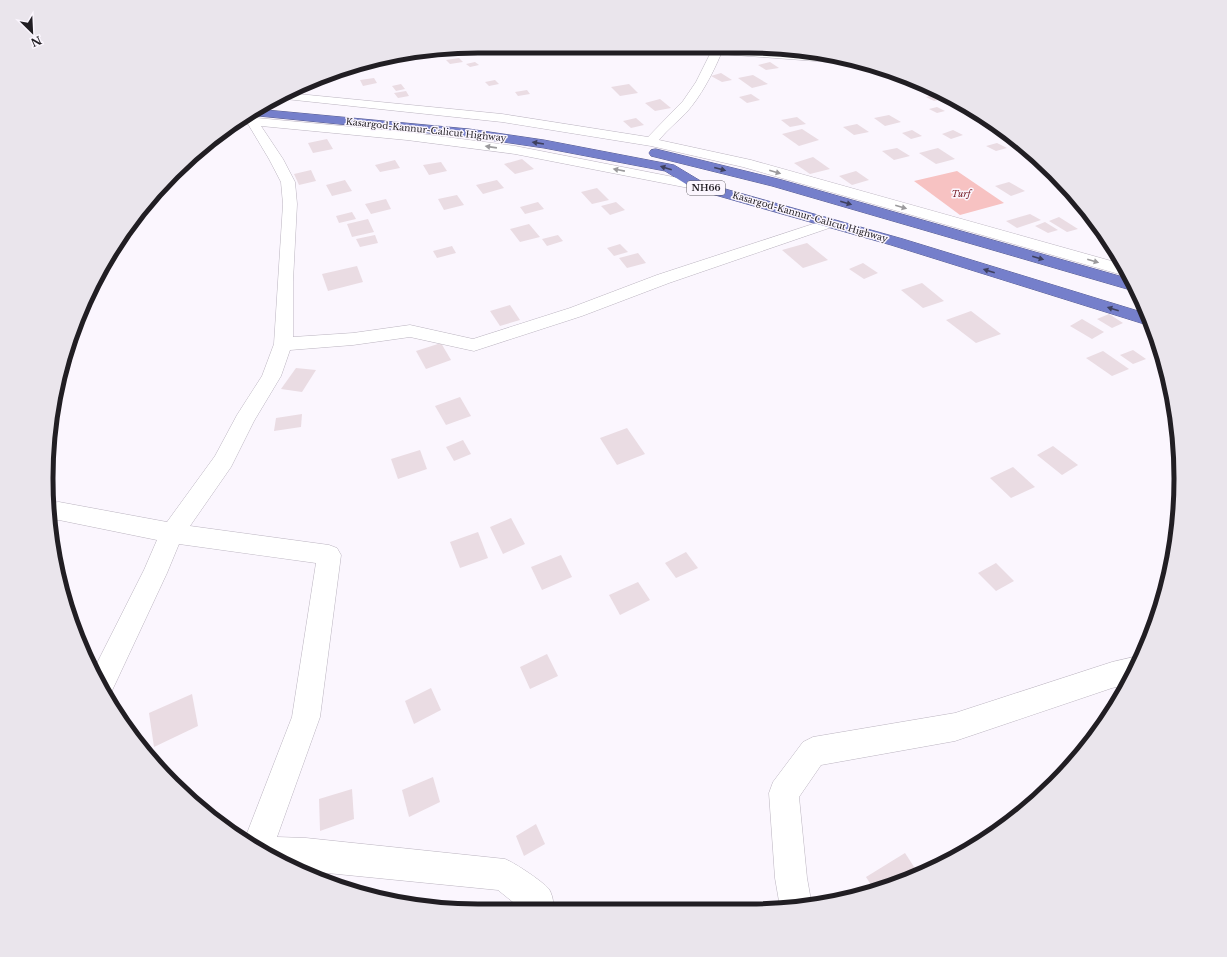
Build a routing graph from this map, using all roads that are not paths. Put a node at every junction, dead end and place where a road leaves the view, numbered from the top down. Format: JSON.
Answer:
{"nodes":[{"id":1,"x":716,"y":53,"type":"edge"},
{"id":2,"x":746,"y":53,"type":"edge"},
{"id":3,"x":810,"y":58,"type":"edge"},
{"id":4,"x":290,"y":97,"type":"edge"},
{"id":5,"x":279,"y":103,"type":"edge"},
{"id":6,"x":253,"y":118,"type":"edge"},
{"id":7,"x":250,"y":120,"type":"edge"},
{"id":8,"x":651,"y":142,"type":"junction"},
{"id":9,"x":830,"y":223,"type":"junction"},
{"id":10,"x":1118,"y":268,"type":"edge"},
{"id":11,"x":1126,"y":283,"type":"edge"},
{"id":12,"x":1143,"y":318,"type":"edge"},
{"id":13,"x":283,"y":344,"type":"junction"},
{"id":14,"x":55,"y":511,"type":"edge"},
{"id":15,"x":172,"y":533,"type":"junction"},
{"id":16,"x":1127,"y":672,"type":"edge"},
{"id":17,"x":103,"y":679,"type":"edge"},
{"id":18,"x":259,"y":843,"type":"edge"},
{"id":19,"x":278,"y":853,"type":"edge"},
{"id":20,"x":795,"y":901,"type":"edge"},
{"id":21,"x":537,"y":904,"type":"edge"}],
"edges":[{"from":1,"to":8,"type":"street"},
{"from":2,"to":3,"type":"street"},
{"from":4,"to":8,"type":"street"},
{"from":5,"to":11,"type":"highway","name":"Kasargod-Kannur-Calicut Highway","number":"NH66","one_way":true},
{"from":9,"to":6,"type":"highway","name":"Kasargod-Kannur-Calicut Highway","number":"NH66","one_way":true},
{"from":7,"to":13,"type":"street"},
{"from":8,"to":10,"type":"street","one_way":true},
{"from":12,"to":9,"type":"highway","name":"Kasargod-Kannur-Calicut Highway","number":"NH66","one_way":true},
{"from":9,"to":13,"type":"street"},
{"from":13,"to":15,"type":"street"},
{"from":14,"to":15,"type":"street"},
{"from":15,"to":17,"type":"street"},
{"from":15,"to":18,"type":"street"},
{"from":16,"to":20,"type":"street"},
{"from":19,"to":21,"type":"street"}]}
